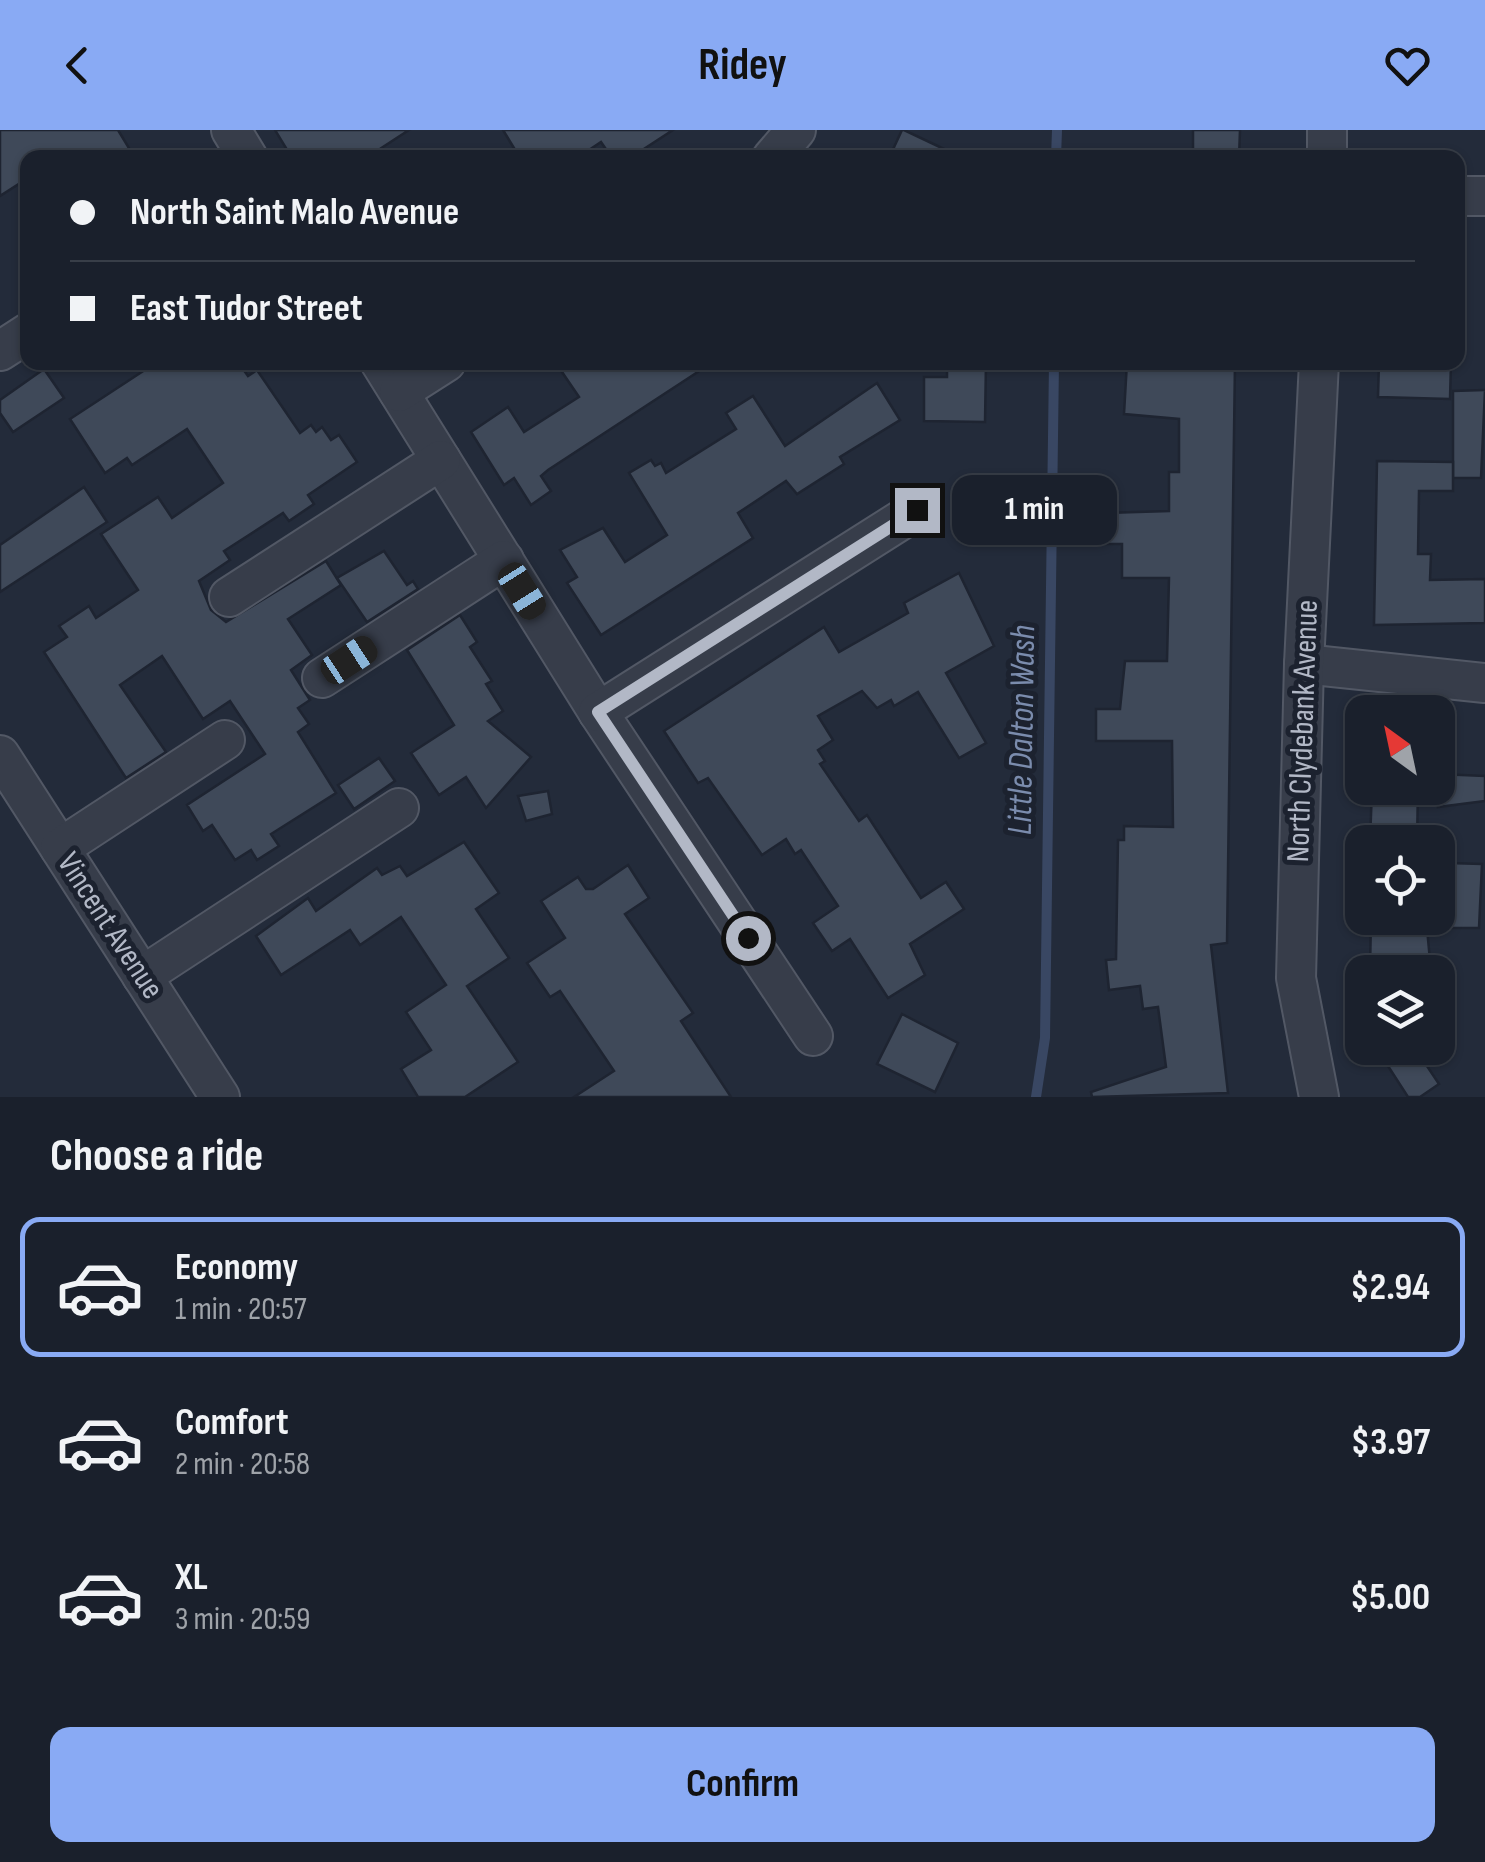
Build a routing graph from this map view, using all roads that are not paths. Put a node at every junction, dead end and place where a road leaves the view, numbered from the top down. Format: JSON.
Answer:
{"nodes":[{"id":1,"x":796,"y":130,"type":"edge"},
{"id":2,"x":779,"y":150,"type":"edge"},
{"id":3,"x":416,"y":370,"type":"edge"},
{"id":4,"x":1319,"y":370,"type":"edge"},
{"id":5,"x":389,"y":377,"type":"edge"},
{"id":6,"x":442,"y":460,"type":"junction"},
{"id":7,"x":917,"y":510,"type":"dead end"},
{"id":8,"x":504,"y":560,"type":"junction"},
{"id":9,"x":229,"y":597,"type":"dead end"},
{"id":10,"x":1304,"y":664,"type":"junction"},
{"id":11,"x":322,"y":678,"type":"dead end"},
{"id":12,"x":1485,"y":682,"type":"edge"},
{"id":13,"x":598,"y":712,"type":"junction"},
{"id":14,"x":225,"y":740,"type":"dead end"},
{"id":15,"x":0,"y":754,"type":"edge"},
{"id":16,"x":399,"y":808,"type":"dead end"},
{"id":17,"x":60,"y":848,"type":"junction"},
{"id":18,"x":142,"y":976,"type":"junction"},
{"id":19,"x":813,"y":1036,"type":"dead end"},
{"id":20,"x":220,"y":1097,"type":"edge"},
{"id":21,"x":1318,"y":1097,"type":"edge"}],
"edges":[{"from":1,"to":2,"type":"street"},
{"from":3,"to":5,"type":"street"},
{"from":4,"to":10,"type":"street","name":"North Clydebank Avenue"},
{"from":5,"to":6,"type":"street"},
{"from":6,"to":8,"type":"street"},
{"from":6,"to":9,"type":"street"},
{"from":7,"to":13,"type":"street"},
{"from":8,"to":11,"type":"street"},
{"from":8,"to":13,"type":"street"},
{"from":10,"to":12,"type":"street"},
{"from":10,"to":21,"type":"street","name":"North Clydebank Avenue"},
{"from":13,"to":19,"type":"street"},
{"from":14,"to":17,"type":"street"},
{"from":15,"to":17,"type":"street","name":"Vincent Avenue"},
{"from":16,"to":18,"type":"street"},
{"from":17,"to":18,"type":"street","name":"Vincent Avenue"},
{"from":18,"to":20,"type":"street","name":"Vincent Avenue"}]}
